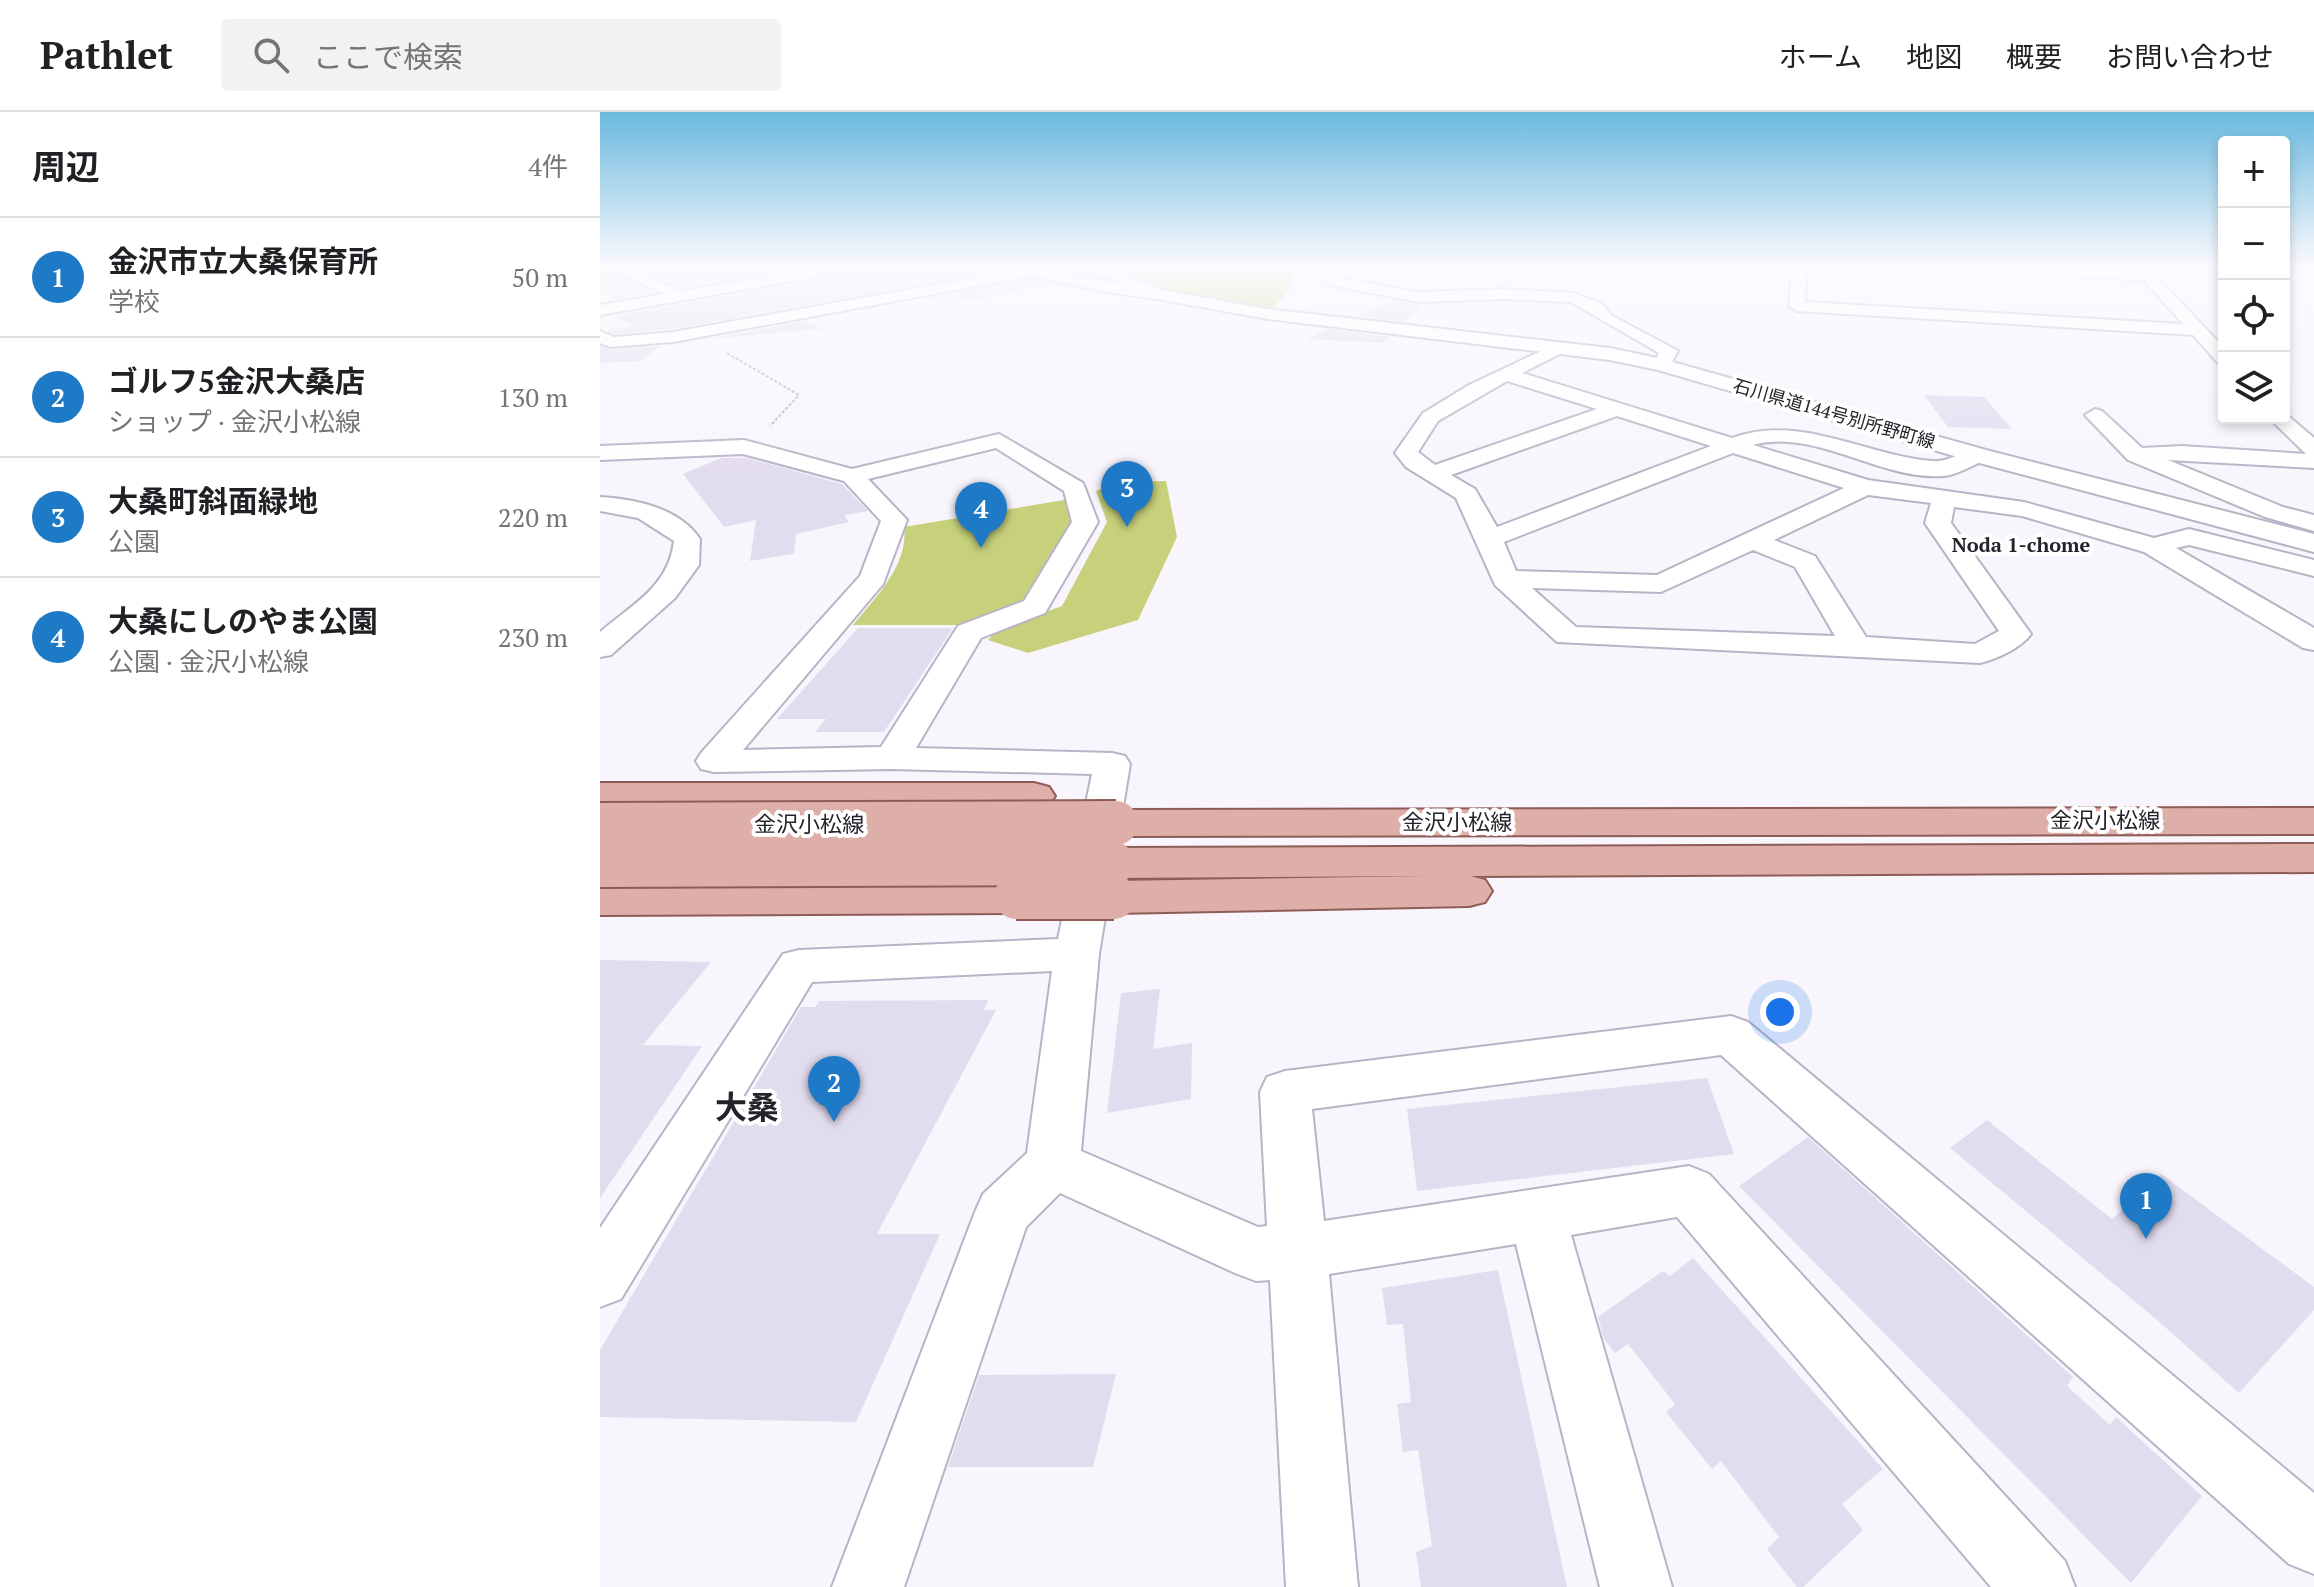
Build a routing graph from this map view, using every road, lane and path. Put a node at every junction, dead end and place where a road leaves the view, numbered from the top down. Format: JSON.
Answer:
{"nodes":[{"id":1,"x":600,"y":336,"type":"edge"},
{"id":2,"x":667,"y":336,"type":"edge"},
{"id":3,"x":1454,"y":336,"type":"edge"},
{"id":4,"x":1640,"y":336,"type":"edge"},
{"id":5,"x":2203,"y":336,"type":"edge"},
{"id":6,"x":1558,"y":348,"type":"junction"},
{"id":7,"x":723,"y":350,"type":"dead end"},
{"id":8,"x":2218,"y":352,"type":"edge"},
{"id":9,"x":1662,"y":365,"type":"junction"},
{"id":10,"x":1505,"y":374,"type":"junction"},
{"id":11,"x":1617,"y":409,"type":"junction"},
{"id":12,"x":2095,"y":415,"type":"dead end"},
{"id":13,"x":2286,"y":424,"type":"edge"},
{"id":14,"x":1733,"y":444,"type":"junction"},
{"id":15,"x":744,"y":447,"type":"junction"},
{"id":16,"x":2314,"y":449,"type":"edge"},
{"id":17,"x":600,"y":453,"type":"edge"},
{"id":18,"x":1977,"y":455,"type":"junction"},
{"id":19,"x":2136,"y":455,"type":"junction"},
{"id":20,"x":2314,"y":461,"type":"edge"},
{"id":21,"x":1435,"y":473,"type":"junction"},
{"id":22,"x":852,"y":476,"type":"junction"},
{"id":23,"x":1865,"y":487,"type":"junction"},
{"id":24,"x":1944,"y":499,"type":"junction"},
{"id":25,"x":600,"y":504,"type":"edge"},
{"id":26,"x":2314,"y":523,"type":"edge"},
{"id":27,"x":1490,"y":539,"type":"junction"},
{"id":28,"x":1753,"y":541,"type":"junction"},
{"id":29,"x":2314,"y":543,"type":"edge"},
{"id":30,"x":2153,"y":546,"type":"junction"},
{"id":31,"x":2314,"y":568,"type":"edge"},
{"id":32,"x":1505,"y":579,"type":"junction"},
{"id":33,"x":2314,"y":641,"type":"edge"},
{"id":34,"x":1856,"y":646,"type":"junction"},
{"id":35,"x":600,"y":648,"type":"edge"},
{"id":36,"x":892,"y":758,"type":"junction"},
{"id":37,"x":600,"y":796,"type":"edge"},
{"id":38,"x":2314,"y":821,"type":"edge"},
{"id":39,"x":600,"y":825,"type":"edge"},
{"id":40,"x":1116,"y":845,"type":"junction"},
{"id":41,"x":2314,"y":858,"type":"edge"},
{"id":42,"x":600,"y":865,"type":"edge"},
{"id":43,"x":600,"y":899,"type":"edge"},
{"id":44,"x":1077,"y":954,"type":"junction"},
{"id":45,"x":1053,"y":1164,"type":"junction"},
{"id":46,"x":1537,"y":1215,"type":"junction"},
{"id":47,"x":1298,"y":1252,"type":"junction"},
{"id":48,"x":600,"y":1279,"type":"edge"},
{"id":49,"x":2314,"y":1539,"type":"edge"},
{"id":50,"x":868,"y":1587,"type":"edge"},
{"id":51,"x":1322,"y":1587,"type":"edge"},
{"id":52,"x":1636,"y":1587,"type":"edge"},
{"id":53,"x":2039,"y":1587,"type":"edge"}],
"edges":[{"from":1,"to":2,"type":"street"},
{"from":3,"to":6,"type":"main road","name":"石川県道144号別所野町線"},
{"from":4,"to":9,"type":"street"},
{"from":5,"to":8,"type":"street"},
{"from":6,"to":9,"type":"main road","name":"石川県道144号別所野町線"},
{"from":6,"to":10,"type":"street"},
{"from":7,"to":15,"type":"path"},
{"from":9,"to":18,"type":"main road","name":"石川県道144号別所野町線"},
{"from":10,"to":11,"type":"street"},
{"from":10,"to":21,"type":"street"},
{"from":11,"to":14,"type":"street"},
{"from":11,"to":21,"type":"street"},
{"from":12,"to":19,"type":"street"},
{"from":13,"to":16,"type":"street"},
{"from":14,"to":18,"type":"street"},
{"from":14,"to":23,"type":"street"},
{"from":14,"to":27,"type":"street"},
{"from":15,"to":17,"type":"street"},
{"from":15,"to":22,"type":"street"},
{"from":18,"to":29,"type":"main road","name":"石川県道144号別所野町線"},
{"from":19,"to":20,"type":"street"},
{"from":19,"to":26,"type":"street"},
{"from":21,"to":27,"type":"street"},
{"from":22,"to":36,"type":"street"},
{"from":22,"to":36,"type":"street"},
{"from":23,"to":24,"type":"street"},
{"from":23,"to":28,"type":"street"},
{"from":24,"to":30,"type":"street"},
{"from":24,"to":34,"type":"street"},
{"from":25,"to":35,"type":"street"},
{"from":27,"to":32,"type":"street"},
{"from":28,"to":32,"type":"street"},
{"from":28,"to":34,"type":"street"},
{"from":30,"to":31,"type":"street"},
{"from":30,"to":33,"type":"street"},
{"from":32,"to":34,"type":"street"},
{"from":36,"to":44,"type":"street"},
{"from":37,"to":40,"type":"main road"},
{"from":38,"to":40,"type":"main road","name":"金沢小松線"},
{"from":39,"to":40,"type":"main road","name":"金沢小松線","bridge":true},
{"from":40,"to":41,"type":"main road","name":"金沢小松線"},
{"from":40,"to":42,"type":"main road","name":"金沢小松線","bridge":true},
{"from":40,"to":43,"type":"main road","bridge":true},
{"from":44,"to":45,"type":"street"},
{"from":44,"to":48,"type":"street"},
{"from":45,"to":47,"type":"street"},
{"from":45,"to":50,"type":"street"},
{"from":46,"to":47,"type":"street"},
{"from":46,"to":52,"type":"street"},
{"from":46,"to":53,"type":"street"},
{"from":47,"to":49,"type":"street"},
{"from":47,"to":51,"type":"street"}]}
